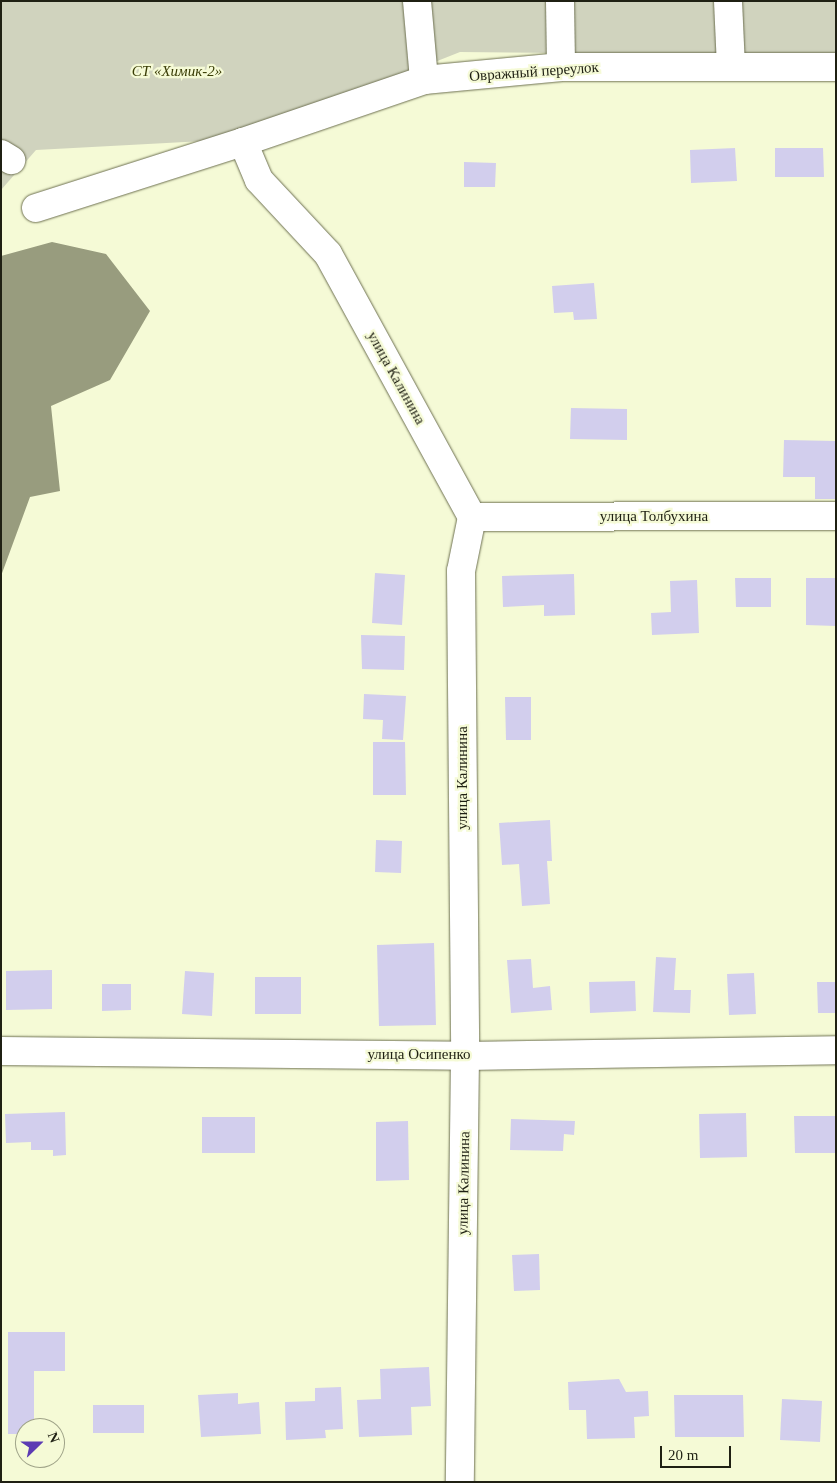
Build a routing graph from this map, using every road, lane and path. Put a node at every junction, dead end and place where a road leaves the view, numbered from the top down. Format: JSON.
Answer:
{"nodes":[{"id":1,"x":417,"y":1,"type":"edge"},
{"id":2,"x":560,"y":1,"type":"edge"},
{"id":3,"x":728,"y":1,"type":"edge"},
{"id":4,"x":731,"y":66,"type":"junction"},
{"id":5,"x":561,"y":67,"type":"junction"},
{"id":6,"x":836,"y":67,"type":"edge"},
{"id":7,"x":424,"y":80,"type":"junction"},
{"id":8,"x":243,"y":142,"type":"junction"},
{"id":9,"x":36,"y":208,"type":"dead end"},
{"id":10,"x":836,"y":516,"type":"edge"},
{"id":11,"x":472,"y":517,"type":"junction"},
{"id":12,"x":836,"y":1050,"type":"edge"},
{"id":13,"x":1,"y":1052,"type":"edge"},
{"id":14,"x":465,"y":1056,"type":"junction"},
{"id":15,"x":460,"y":1482,"type":"edge"}],
"edges":[{"from":1,"to":7,"type":"street"},
{"from":2,"to":5,"type":"street"},
{"from":3,"to":4,"type":"street"},
{"from":4,"to":5,"type":"street","name":"Овражный переулок"},
{"from":4,"to":6,"type":"street","name":"Овражный переулок"},
{"from":5,"to":7,"type":"street","name":"Овражный переулок"},
{"from":7,"to":8,"type":"street","name":"Овражный переулок"},
{"from":8,"to":9,"type":"street","name":"Овражный переулок"},
{"from":8,"to":11,"type":"street","name":"улица Калинина"},
{"from":10,"to":11,"type":"street","name":"улица Толбухина"},
{"from":11,"to":14,"type":"street","name":"улица Калинина"},
{"from":12,"to":14,"type":"street","name":"улица Осипенко"},
{"from":13,"to":14,"type":"street","name":"улица Осипенко"},
{"from":14,"to":15,"type":"street","name":"улица Калинина"}]}
